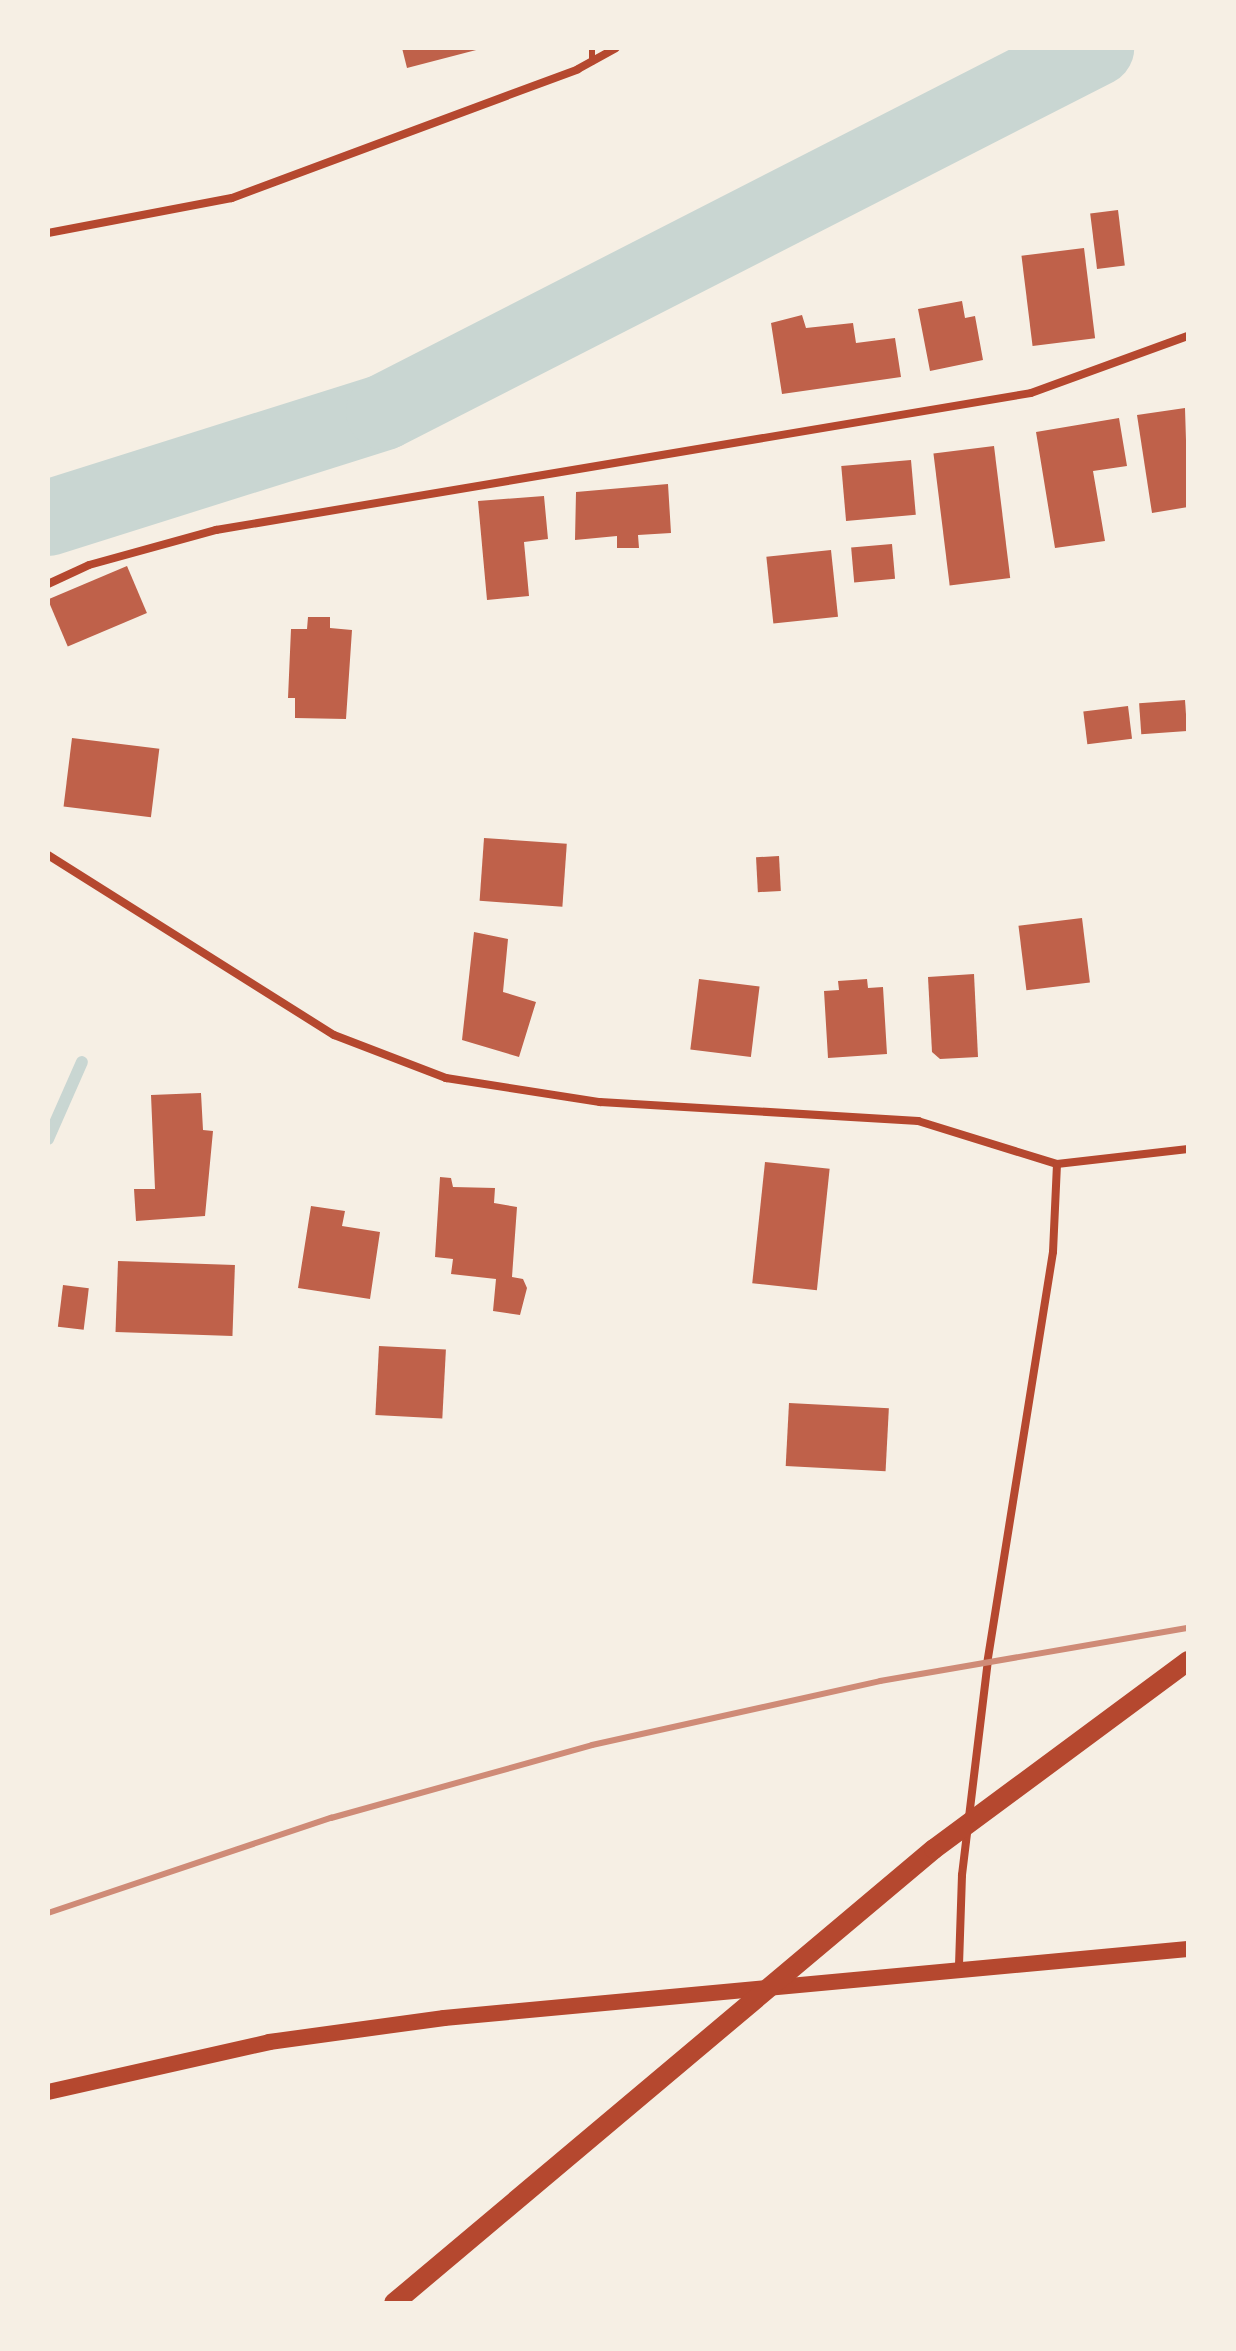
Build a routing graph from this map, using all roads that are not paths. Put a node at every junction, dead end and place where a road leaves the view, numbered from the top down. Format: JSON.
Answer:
{"nodes":[{"id":1,"x":592,"y":48,"type":"edge"},
{"id":2,"x":616,"y":48,"type":"edge"},
{"id":3,"x":592,"y":62,"type":"junction"},
{"id":4,"x":48,"y":233,"type":"edge"},
{"id":5,"x":1188,"y":336,"type":"edge"},
{"id":6,"x":48,"y":584,"type":"edge"},
{"id":7,"x":48,"y":855,"type":"edge"},
{"id":8,"x":1188,"y":1149,"type":"edge"},
{"id":9,"x":1057,"y":1164,"type":"junction"},
{"id":10,"x":1188,"y":1661,"type":"edge"},
{"id":11,"x":1188,"y":1949,"type":"edge"},
{"id":12,"x":959,"y":1967,"type":"junction"},
{"id":13,"x":48,"y":2092,"type":"edge"},
{"id":14,"x":394,"y":2303,"type":"edge"}],
"edges":[{"from":1,"to":3,"type":"lane"},
{"from":2,"to":3,"type":"street"},
{"from":3,"to":4,"type":"street"},
{"from":5,"to":6,"type":"street"},
{"from":7,"to":9,"type":"street"},
{"from":8,"to":9,"type":"street"},
{"from":9,"to":12,"type":"street"},
{"from":10,"to":14,"type":"main road"},
{"from":11,"to":12,"type":"main road"},
{"from":12,"to":13,"type":"main road"}]}
